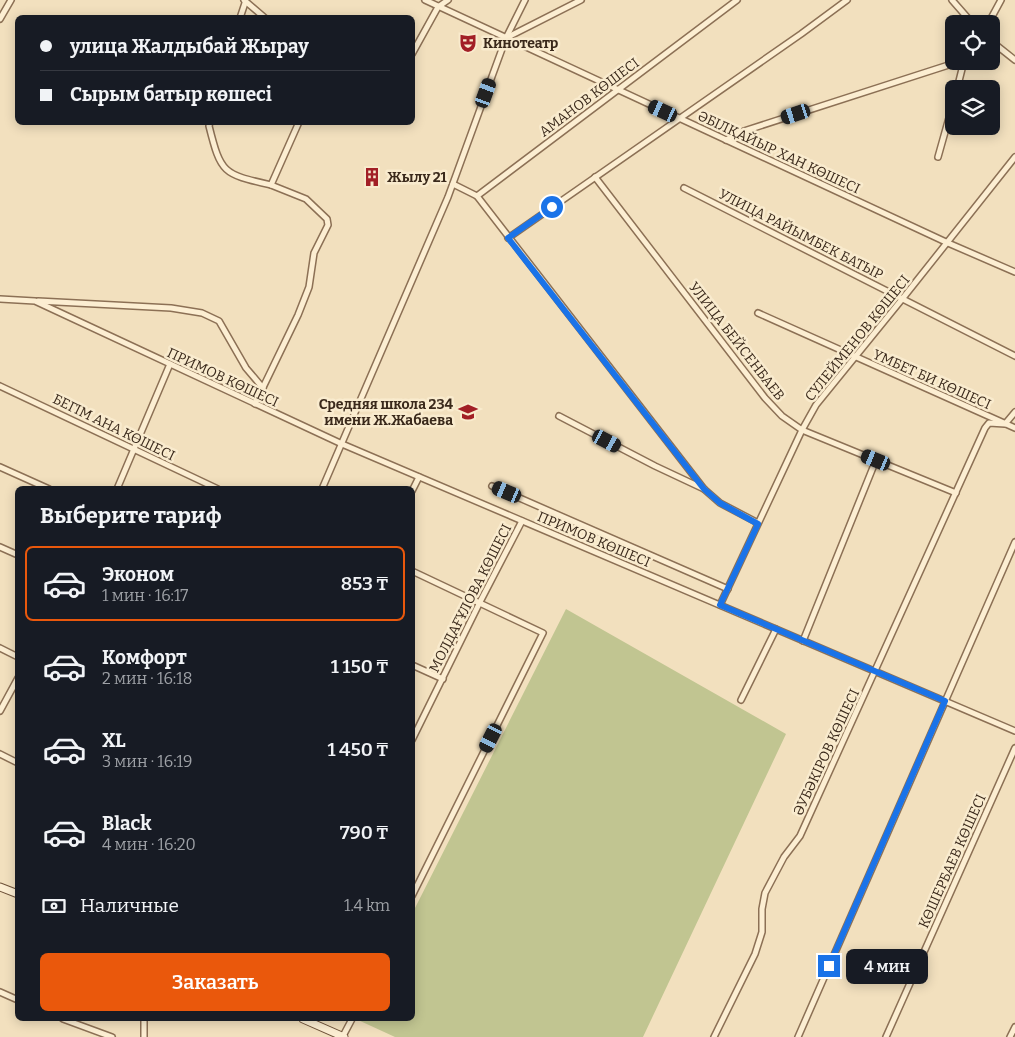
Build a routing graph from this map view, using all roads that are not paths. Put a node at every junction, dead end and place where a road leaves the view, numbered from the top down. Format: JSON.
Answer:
{"nodes":[{"id":1,"x":11,"y":0,"type":"edge"},
{"id":2,"x":425,"y":0,"type":"edge"},
{"id":3,"x":448,"y":0,"type":"edge"},
{"id":4,"x":525,"y":0,"type":"edge"},
{"id":5,"x":582,"y":0,"type":"edge"},
{"id":6,"x":737,"y":0,"type":"edge"},
{"id":7,"x":847,"y":0,"type":"edge"},
{"id":8,"x":952,"y":0,"type":"edge"},
{"id":9,"x":1001,"y":0,"type":"edge"},
{"id":10,"x":244,"y":1,"type":"edge"},
{"id":11,"x":438,"y":7,"type":"junction"},
{"id":12,"x":241,"y":15,"type":"edge"},
{"id":13,"x":261,"y":15,"type":"edge"},
{"id":14,"x":966,"y":15,"type":"edge"},
{"id":15,"x":993,"y":15,"type":"edge"},
{"id":16,"x":0,"y":19,"type":"edge"},
{"id":17,"x":506,"y":38,"type":"junction"},
{"id":18,"x":1000,"y":48,"type":"edge"},
{"id":19,"x":415,"y":49,"type":"edge"},
{"id":20,"x":1015,"y":60,"type":"edge"},
{"id":21,"x":945,"y":67,"type":"edge"},
{"id":22,"x":617,"y":90,"type":"junction"},
{"id":23,"x":678,"y":118,"type":"junction"},
{"id":24,"x":209,"y":125,"type":"edge"},
{"id":25,"x":298,"y":125,"type":"edge"},
{"id":26,"x":945,"y":132,"type":"edge"},
{"id":27,"x":726,"y":140,"type":"junction"},
{"id":28,"x":938,"y":157,"type":"dead end"},
{"id":29,"x":1015,"y":158,"type":"edge"},
{"id":30,"x":596,"y":176,"type":"junction"},
{"id":31,"x":453,"y":184,"type":"junction"},
{"id":32,"x":271,"y":185,"type":"junction"},
{"id":33,"x":684,"y":188,"type":"dead end"},
{"id":34,"x":477,"y":196,"type":"junction"},
{"id":35,"x":508,"y":238,"type":"junction"},
{"id":36,"x":948,"y":243,"type":"junction"},
{"id":37,"x":1015,"y":272,"type":"edge"},
{"id":38,"x":0,"y":298,"type":"edge"},
{"id":39,"x":904,"y":298,"type":"junction"},
{"id":40,"x":35,"y":301,"type":"junction"},
{"id":41,"x":758,"y":313,"type":"dead end"},
{"id":42,"x":854,"y":356,"type":"junction"},
{"id":43,"x":1015,"y":356,"type":"edge"},
{"id":44,"x":170,"y":364,"type":"junction"},
{"id":45,"x":0,"y":386,"type":"edge"},
{"id":46,"x":263,"y":388,"type":"junction"},
{"id":47,"x":255,"y":404,"type":"junction"},
{"id":48,"x":1015,"y":412,"type":"edge"},
{"id":49,"x":559,"y":416,"type":"dead end"},
{"id":50,"x":1005,"y":424,"type":"junction"},
{"id":51,"x":1015,"y":428,"type":"edge"},
{"id":52,"x":802,"y":430,"type":"junction"},
{"id":53,"x":342,"y":444,"type":"junction"},
{"id":54,"x":135,"y":450,"type":"junction"},
{"id":55,"x":876,"y":460,"type":"junction"},
{"id":56,"x":0,"y":467,"type":"edge"},
{"id":57,"x":419,"y":477,"type":"junction"},
{"id":58,"x":42,"y":486,"type":"edge"},
{"id":59,"x":118,"y":486,"type":"edge"},
{"id":60,"x":212,"y":486,"type":"edge"},
{"id":61,"x":323,"y":486,"type":"edge"},
{"id":62,"x":414,"y":486,"type":"edge"},
{"id":63,"x":492,"y":486,"type":"dead end"},
{"id":64,"x":704,"y":489,"type":"junction"},
{"id":65,"x":956,"y":493,"type":"junction"},
{"id":66,"x":522,"y":521,"type":"junction"},
{"id":67,"x":758,"y":524,"type":"junction"},
{"id":68,"x":1015,"y":542,"type":"edge"},
{"id":69,"x":0,"y":546,"type":"edge"},
{"id":70,"x":15,"y":554,"type":"edge"},
{"id":71,"x":415,"y":572,"type":"edge"},
{"id":72,"x":728,"y":588,"type":"junction"},
{"id":73,"x":480,"y":602,"type":"junction"},
{"id":74,"x":720,"y":605,"type":"junction"},
{"id":75,"x":776,"y":629,"type":"junction"},
{"id":76,"x":803,"y":640,"type":"junction"},
{"id":77,"x":0,"y":648,"type":"edge"},
{"id":78,"x":15,"y":656,"type":"edge"},
{"id":79,"x":415,"y":666,"type":"edge"},
{"id":80,"x":876,"y":672,"type":"junction"},
{"id":81,"x":443,"y":679,"type":"junction"},
{"id":82,"x":15,"y":684,"type":"edge"},
{"id":83,"x":741,"y":700,"type":"dead end"},
{"id":84,"x":945,"y":701,"type":"junction"},
{"id":85,"x":0,"y":711,"type":"edge"},
{"id":86,"x":1015,"y":731,"type":"edge"},
{"id":87,"x":415,"y":734,"type":"edge"},
{"id":88,"x":1015,"y":748,"type":"edge"},
{"id":89,"x":0,"y":754,"type":"edge"},
{"id":90,"x":15,"y":762,"type":"edge"},
{"id":91,"x":0,"y":887,"type":"edge"},
{"id":92,"x":415,"y":890,"type":"edge"},
{"id":93,"x":15,"y":893,"type":"edge"},
{"id":94,"x":0,"y":992,"type":"edge"},
{"id":95,"x":15,"y":999,"type":"edge"},
{"id":96,"x":68,"y":1021,"type":"edge"},
{"id":97,"x":144,"y":1021,"type":"edge"},
{"id":98,"x":307,"y":1021,"type":"edge"},
{"id":99,"x":351,"y":1021,"type":"edge"},
{"id":100,"x":1015,"y":1027,"type":"edge"},
{"id":101,"x":112,"y":1037,"type":"edge"},
{"id":102,"x":144,"y":1037,"type":"edge"},
{"id":103,"x":344,"y":1037,"type":"edge"},
{"id":104,"x":714,"y":1037,"type":"edge"},
{"id":105,"x":798,"y":1037,"type":"edge"},
{"id":106,"x":886,"y":1037,"type":"edge"},
{"id":107,"x":1010,"y":1037,"type":"edge"}],
"edges":[{"from":1,"to":16,"type":"street"},
{"from":2,"to":11,"type":"street","name":"ӘБІЛҚАЙЫР ХАН КӨШЕСІ"},
{"from":3,"to":11,"type":"street"},
{"from":4,"to":17,"type":"street"},
{"from":5,"to":17,"type":"street"},
{"from":6,"to":22,"type":"street","name":"АМАНОВ КӨШЕСІ"},
{"from":7,"to":23,"type":"street"},
{"from":8,"to":14,"type":"street"},
{"from":9,"to":15,"type":"street"},
{"from":10,"to":12,"type":"street"},
{"from":10,"to":13,"type":"street"},
{"from":11,"to":17,"type":"street","name":"ӘБІЛҚАЙЫР ХАН КӨШЕСІ"},
{"from":11,"to":19,"type":"street"},
{"from":17,"to":22,"type":"street","name":"ӘБІЛҚАЙЫР ХАН КӨШЕСІ"},
{"from":17,"to":31,"type":"street"},
{"from":18,"to":20,"type":"street"},
{"from":21,"to":27,"type":"street"},
{"from":22,"to":23,"type":"street","name":"ӘБІЛҚАЙЫР ХАН КӨШЕСІ"},
{"from":22,"to":34,"type":"street","name":"АМАНОВ КӨШЕСІ"},
{"from":23,"to":27,"type":"street","name":"ӘБІЛҚАЙЫР ХАН КӨШЕСІ"},
{"from":23,"to":30,"type":"street"},
{"from":24,"to":32,"type":"street"},
{"from":25,"to":32,"type":"street"},
{"from":26,"to":28,"type":"street"},
{"from":27,"to":36,"type":"street","name":"ӘБІЛҚАЙЫР ХАН КӨШЕСІ"},
{"from":29,"to":36,"type":"street","name":"СҮЛЕЙМЕНОВ КӨШЕСІ"},
{"from":30,"to":35,"type":"street"},
{"from":30,"to":52,"type":"street","name":"УЛИЦА БЕЙСЕНБАЕВ"},
{"from":31,"to":34,"type":"street"},
{"from":31,"to":53,"type":"street"},
{"from":32,"to":46,"type":"street"},
{"from":33,"to":39,"type":"street","name":"УЛИЦА РАЙЫМБЕК БАТЫР"},
{"from":34,"to":35,"type":"street"},
{"from":35,"to":64,"type":"street"},
{"from":36,"to":37,"type":"street","name":"ӘБІЛҚАЙЫР ХАН КӨШЕСІ"},
{"from":36,"to":39,"type":"street","name":"СҮЛЕЙМЕНОВ КӨШЕСІ"},
{"from":38,"to":40,"type":"street","name":"ПРИМОВ КӨШЕСІ"},
{"from":39,"to":42,"type":"street","name":"СҮЛЕЙМЕНОВ КӨШЕСІ"},
{"from":39,"to":43,"type":"street","name":"УЛИЦА РАЙЫМБЕК БАТЫР"},
{"from":40,"to":44,"type":"street","name":"ПРИМОВ КӨШЕСІ"},
{"from":40,"to":46,"type":"street"},
{"from":41,"to":42,"type":"street","name":"ҮМБЕТ БИ КӨШЕСІ"},
{"from":42,"to":50,"type":"street","name":"ҮМБЕТ БИ КӨШЕСІ"},
{"from":42,"to":52,"type":"street","name":"СҮЛЕЙМЕНОВ КӨШЕСІ"},
{"from":44,"to":47,"type":"street","name":"ПРИМОВ КӨШЕСІ"},
{"from":44,"to":54,"type":"street"},
{"from":45,"to":54,"type":"street","name":"БЕГІМ АНА КӨШЕСІ"},
{"from":46,"to":47,"type":"street"},
{"from":47,"to":53,"type":"street","name":"ПРИМОВ КӨШЕСІ"},
{"from":48,"to":50,"type":"street"},
{"from":49,"to":64,"type":"street"},
{"from":50,"to":51,"type":"street","name":"ҮМБЕТ БИ КӨШЕСІ"},
{"from":50,"to":65,"type":"street","name":"ӘУБӘКІРОВ КӨШЕСІ"},
{"from":52,"to":55,"type":"street","name":"УЛИЦА БЕЙСЕНБАЕВ"},
{"from":52,"to":67,"type":"street","name":"СҮЛЕЙМЕНОВ КӨШЕСІ"},
{"from":53,"to":57,"type":"street","name":"ПРИМОВ КӨШЕСІ"},
{"from":53,"to":61,"type":"street"},
{"from":54,"to":59,"type":"street"},
{"from":54,"to":60,"type":"street","name":"БЕГІМ АНА КӨШЕСІ"},
{"from":55,"to":65,"type":"street","name":"УЛИЦА БЕЙСЕНБАЕВ"},
{"from":55,"to":76,"type":"street"},
{"from":56,"to":58,"type":"street"},
{"from":57,"to":62,"type":"street"},
{"from":57,"to":66,"type":"street","name":"ПРИМОВ КӨШЕСІ"},
{"from":63,"to":72,"type":"street"},
{"from":64,"to":67,"type":"street"},
{"from":65,"to":80,"type":"street","name":"ӘУБӘКІРОВ КӨШЕСІ"},
{"from":66,"to":73,"type":"street","name":"МОЛДАҒҰЛОВА КӨШЕСІ"},
{"from":66,"to":74,"type":"street","name":"ПРИМОВ КӨШЕСІ"},
{"from":67,"to":72,"type":"street","name":"СҮЛЕЙМЕНОВ КӨШЕСІ"},
{"from":68,"to":84,"type":"street"},
{"from":69,"to":70,"type":"street"},
{"from":71,"to":73,"type":"street"},
{"from":72,"to":74,"type":"street","name":"СҮЛЕЙМЕНОВ КӨШЕСІ"},
{"from":73,"to":81,"type":"street","name":"МОЛДАҒҰЛОВА КӨШЕСІ"},
{"from":73,"to":92,"type":"street"},
{"from":74,"to":75,"type":"street","name":"ПРИМОВ КӨШЕСІ"},
{"from":75,"to":76,"type":"street","name":"ПРИМОВ КӨШЕСІ"},
{"from":75,"to":83,"type":"street"},
{"from":76,"to":80,"type":"street","name":"ПРИМОВ КӨШЕСІ"},
{"from":77,"to":78,"type":"street"},
{"from":79,"to":81,"type":"street"},
{"from":80,"to":84,"type":"street","name":"ПРИМОВ КӨШЕСІ"},
{"from":80,"to":104,"type":"street","name":"ӘУБӘКІРОВ КӨШЕСІ"},
{"from":81,"to":87,"type":"street","name":"МОЛДАҒҰЛОВА КӨШЕСІ"},
{"from":82,"to":85,"type":"street"},
{"from":84,"to":86,"type":"street","name":"ПРИМОВ КӨШЕСІ"},
{"from":84,"to":105,"type":"street"},
{"from":88,"to":106,"type":"street","name":"КӨШЕРБАЕВ КӨШЕСІ"},
{"from":89,"to":90,"type":"street"},
{"from":91,"to":93,"type":"street"},
{"from":94,"to":95,"type":"street"},
{"from":96,"to":101,"type":"street"},
{"from":97,"to":102,"type":"street"},
{"from":98,"to":103,"type":"street"},
{"from":99,"to":103,"type":"street"},
{"from":100,"to":107,"type":"street"}]}
